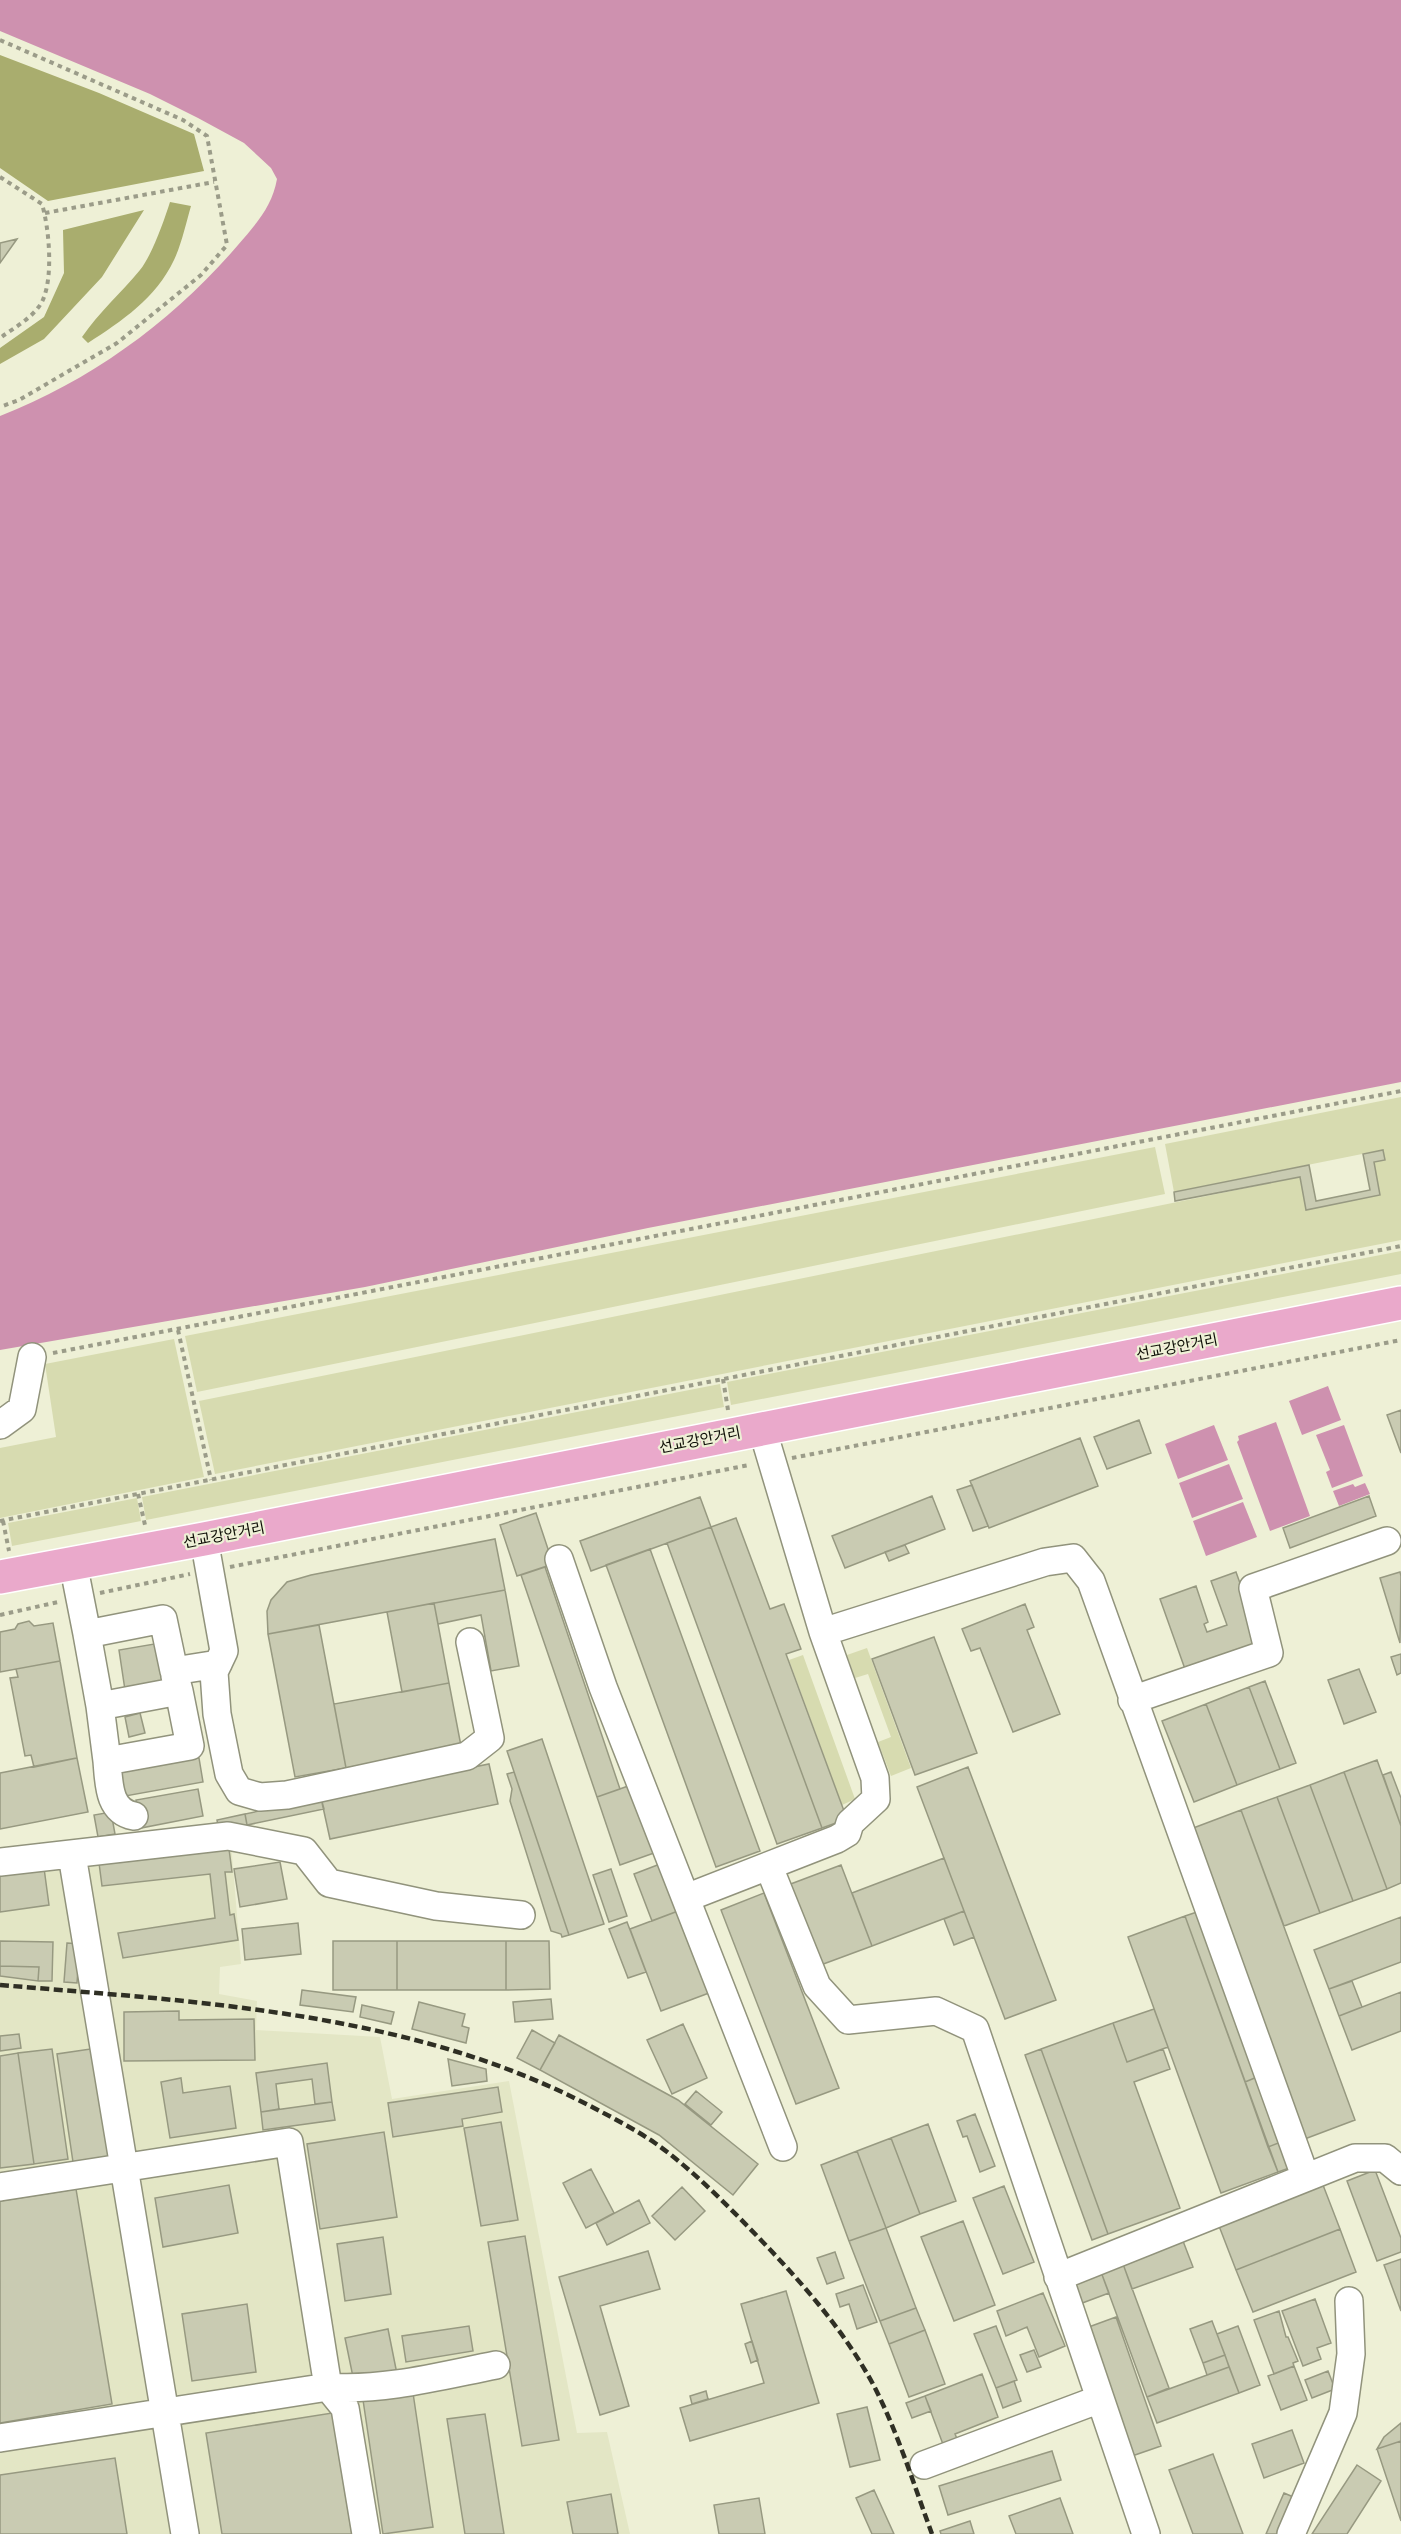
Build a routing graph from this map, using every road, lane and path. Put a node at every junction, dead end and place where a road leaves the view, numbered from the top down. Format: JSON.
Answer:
{"nodes":[{"id":1,"x":0,"y":40,"type":"edge"},
{"id":2,"x":0,"y":177,"type":"edge"},
{"id":3,"x":214,"y":182,"type":"junction"},
{"id":4,"x":45,"y":213,"type":"junction"},
{"id":5,"x":0,"y":338,"type":"edge"},
{"id":6,"x":0,"y":407,"type":"edge"},
{"id":7,"x":1401,"y":1091,"type":"edge"},
{"id":8,"x":1401,"y":1246,"type":"edge"},
{"id":9,"x":1401,"y":1304,"type":"edge"},
{"id":10,"x":178,"y":1330,"type":"junction"},
{"id":11,"x":1401,"y":1340,"type":"edge"},
{"id":12,"x":32,"y":1357,"type":"joint"},
{"id":13,"x":723,"y":1379,"type":"junction"},
{"id":14,"x":729,"y":1410,"type":"dead end"},
{"id":15,"x":0,"y":1425,"type":"edge"},
{"id":16,"x":762,"y":1428,"type":"junction"},
{"id":17,"x":770,"y":1460,"type":"junction"},
{"id":18,"x":211,"y":1480,"type":"junction"},
{"id":19,"x":138,"y":1494,"type":"junction"},
{"id":20,"x":2,"y":1521,"type":"edge"},
{"id":21,"x":145,"y":1526,"type":"dead end"},
{"id":22,"x":1387,"y":1541,"type":"dead end"},
{"id":23,"x":208,"y":1555,"type":"junction"},
{"id":24,"x":559,"y":1559,"type":"dead end"},
{"id":25,"x":73,"y":1563,"type":"junction"},
{"id":26,"x":5,"y":1564,"type":"edge"},
{"id":27,"x":80,"y":1597,"type":"junction"},
{"id":28,"x":0,"y":1615,"type":"edge"},
{"id":29,"x":823,"y":1632,"type":"junction"},
{"id":30,"x":87,"y":1634,"type":"junction"},
{"id":31,"x":470,"y":1642,"type":"dead end"},
{"id":32,"x":218,"y":1664,"type":"junction"},
{"id":33,"x":177,"y":1681,"type":"junction"},
{"id":34,"x":1132,"y":1700,"type":"junction"},
{"id":35,"x":100,"y":1706,"type":"junction"},
{"id":36,"x":106,"y":1761,"type":"junction"},
{"id":37,"x":134,"y":1816,"type":"dead end"},
{"id":38,"x":72,"y":1855,"type":"junction"},
{"id":39,"x":0,"y":1862,"type":"edge"},
{"id":40,"x":769,"y":1867,"type":"junction"},
{"id":41,"x":686,"y":1898,"type":"junction"},
{"id":42,"x":521,"y":1915,"type":"dead end"},
{"id":43,"x":783,"y":2147,"type":"dead end"},
{"id":44,"x":123,"y":2169,"type":"junction"},
{"id":45,"x":1401,"y":2170,"type":"edge"},
{"id":46,"x":1305,"y":2176,"type":"junction"},
{"id":47,"x":0,"y":2187,"type":"edge"},
{"id":48,"x":1058,"y":2277,"type":"junction"},
{"id":49,"x":1349,"y":2301,"type":"dead end"},
{"id":50,"x":496,"y":2365,"type":"dead end"},
{"id":51,"x":328,"y":2386,"type":"junction"},
{"id":52,"x":1100,"y":2399,"type":"junction"},
{"id":53,"x":164,"y":2411,"type":"junction"},
{"id":54,"x":0,"y":2438,"type":"edge"},
{"id":55,"x":924,"y":2465,"type":"dead end"},
{"id":56,"x":185,"y":2534,"type":"edge"},
{"id":57,"x":366,"y":2534,"type":"edge"},
{"id":58,"x":1146,"y":2534,"type":"edge"},
{"id":59,"x":1292,"y":2534,"type":"edge"}],
"edges":[{"from":1,"to":3,"type":"path"},
{"from":2,"to":4,"type":"path"},
{"from":3,"to":4,"type":"path"},
{"from":3,"to":6,"type":"path"},
{"from":4,"to":5,"type":"path"},
{"from":7,"to":10,"type":"path"},
{"from":8,"to":13,"type":"path"},
{"from":9,"to":16,"type":"main road","name":"선교강안거리"},
{"from":10,"to":12,"type":"path"},
{"from":10,"to":18,"type":"path"},
{"from":11,"to":17,"type":"path"},
{"from":12,"to":15,"type":"street"},
{"from":13,"to":14,"type":"path"},
{"from":13,"to":18,"type":"path"},
{"from":16,"to":17,"type":"street"},
{"from":16,"to":23,"type":"main road","name":"선교강안거리"},
{"from":17,"to":23,"type":"path"},
{"from":17,"to":29,"type":"street"},
{"from":18,"to":19,"type":"path"},
{"from":19,"to":20,"type":"path"},
{"from":19,"to":21,"type":"path"},
{"from":20,"to":26,"type":"path"},
{"from":22,"to":34,"type":"street"},
{"from":23,"to":25,"type":"main road","name":"선교강안거리"},
{"from":23,"to":27,"type":"path"},
{"from":23,"to":32,"type":"street"},
{"from":24,"to":41,"type":"street"},
{"from":25,"to":26,"type":"main road","name":"선교강안거리"},
{"from":25,"to":27,"type":"street"},
{"from":27,"to":28,"type":"path"},
{"from":27,"to":30,"type":"street"},
{"from":29,"to":34,"type":"street"},
{"from":29,"to":40,"type":"street"},
{"from":30,"to":33,"type":"street"},
{"from":30,"to":35,"type":"street"},
{"from":31,"to":32,"type":"street"},
{"from":32,"to":33,"type":"street"},
{"from":33,"to":35,"type":"street"},
{"from":33,"to":36,"type":"street"},
{"from":34,"to":46,"type":"street"},
{"from":35,"to":36,"type":"street"},
{"from":36,"to":37,"type":"street"},
{"from":38,"to":39,"type":"street"},
{"from":38,"to":42,"type":"street"},
{"from":38,"to":44,"type":"street"},
{"from":40,"to":41,"type":"street"},
{"from":40,"to":48,"type":"street"},
{"from":41,"to":43,"type":"street"},
{"from":44,"to":47,"type":"street"},
{"from":44,"to":51,"type":"street"},
{"from":44,"to":53,"type":"street"},
{"from":45,"to":46,"type":"street"},
{"from":46,"to":48,"type":"street"},
{"from":48,"to":52,"type":"street"},
{"from":49,"to":59,"type":"street"},
{"from":50,"to":51,"type":"street"},
{"from":51,"to":53,"type":"street"},
{"from":51,"to":57,"type":"street"},
{"from":52,"to":55,"type":"street"},
{"from":52,"to":58,"type":"street"},
{"from":53,"to":54,"type":"street"},
{"from":53,"to":56,"type":"street"}]}
